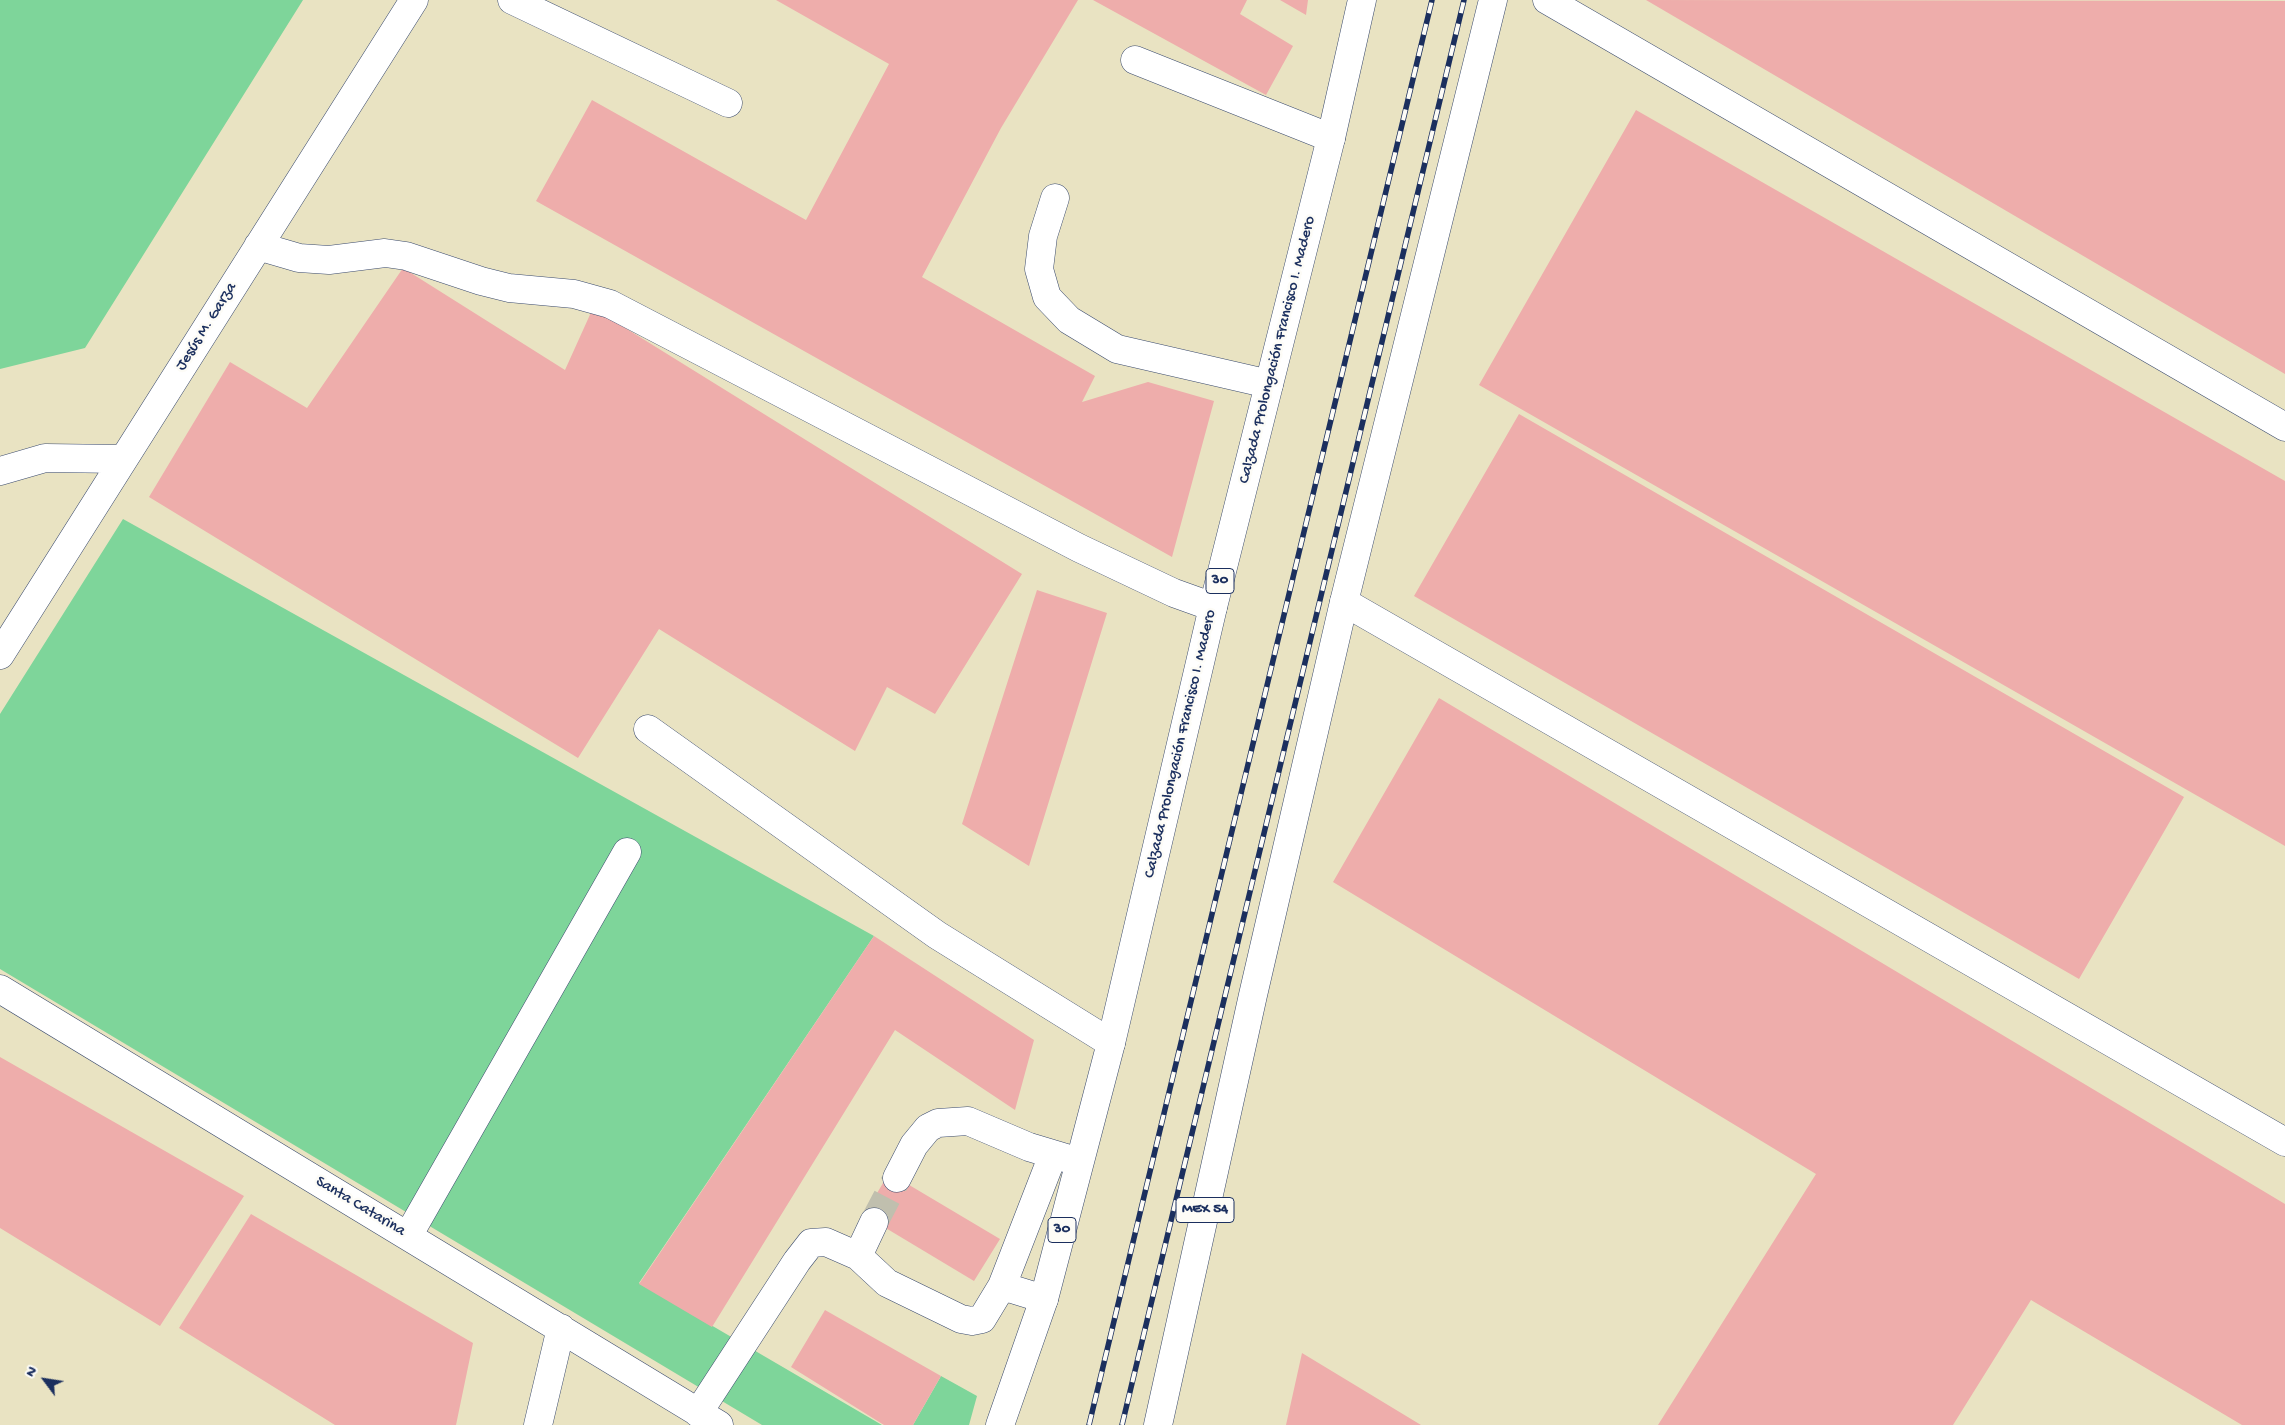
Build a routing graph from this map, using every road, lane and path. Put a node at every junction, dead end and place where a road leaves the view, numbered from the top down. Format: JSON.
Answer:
{"nodes":[{"id":1,"x":414,"y":0,"type":"edge"},
{"id":2,"x":512,"y":0,"type":"edge"},
{"id":3,"x":1362,"y":0,"type":"edge"},
{"id":4,"x":1493,"y":0,"type":"edge"},
{"id":5,"x":1547,"y":0,"type":"edge"},
{"id":6,"x":1136,"y":60,"type":"dead end"},
{"id":7,"x":728,"y":103,"type":"dead end"},
{"id":8,"x":1331,"y":138,"type":"junction"},
{"id":9,"x":1055,"y":198,"type":"dead end"},
{"id":10,"x":258,"y":246,"type":"junction"},
{"id":11,"x":1270,"y":384,"type":"junction"},
{"id":12,"x":2285,"y":427,"type":"edge"},
{"id":13,"x":123,"y":459,"type":"junction"},
{"id":14,"x":0,"y":471,"type":"edge"},
{"id":15,"x":1344,"y":602,"type":"junction"},
{"id":16,"x":1213,"y":607,"type":"junction"},
{"id":17,"x":0,"y":655,"type":"edge"},
{"id":18,"x":648,"y":729,"type":"dead end"},
{"id":19,"x":627,"y":852,"type":"dead end"},
{"id":20,"x":0,"y":989,"type":"edge"},
{"id":21,"x":1111,"y":1043,"type":"junction"},
{"id":22,"x":2285,"y":1142,"type":"edge"},
{"id":23,"x":1052,"y":1155,"type":"junction"},
{"id":24,"x":1080,"y":1162,"type":"junction"},
{"id":25,"x":897,"y":1178,"type":"tunnel mouth"},
{"id":26,"x":874,"y":1222,"type":"tunnel mouth"},
{"id":27,"x":408,"y":1236,"type":"junction"},
{"id":28,"x":858,"y":1256,"type":"junction"},
{"id":29,"x":1002,"y":1286,"type":"junction"},
{"id":30,"x":1044,"y":1299,"type":"junction"},
{"id":31,"x":561,"y":1328,"type":"junction"},
{"id":32,"x":709,"y":1419,"type":"edge"},
{"id":33,"x":538,"y":1425,"type":"edge"},
{"id":34,"x":1000,"y":1425,"type":"edge"},
{"id":35,"x":1158,"y":1425,"type":"edge"}],
"edges":[{"from":1,"to":10,"type":"main road","name":"Jesús M. Garza"},
{"from":2,"to":7,"type":"main road"},
{"from":3,"to":8,"type":"main road","name":"Calzada Prolongación Francisco I. Madero","number":"30"},
{"from":4,"to":15,"type":"main road"},
{"from":5,"to":12,"type":"main road"},
{"from":6,"to":8,"type":"main road"},
{"from":8,"to":11,"type":"main road","name":"Calzada Prolongación Francisco I. Madero","number":"30"},
{"from":9,"to":11,"type":"main road"},
{"from":10,"to":13,"type":"main road","name":"Jesús M. Garza"},
{"from":10,"to":16,"type":"main road"},
{"from":11,"to":16,"type":"main road","name":"Calzada Prolongación Francisco I. Madero","number":"30"},
{"from":13,"to":14,"type":"main road"},
{"from":13,"to":17,"type":"main road","name":"Jesús M. Garza"},
{"from":15,"to":22,"type":"main road"},
{"from":15,"to":35,"type":"main road","number":"MEX 54"},
{"from":16,"to":21,"type":"main road","name":"Calzada Prolongación Francisco I. Madero","number":"30"},
{"from":18,"to":21,"type":"main road"},
{"from":19,"to":27,"type":"main road"},
{"from":20,"to":27,"type":"main road","name":"Santa Catarina"},
{"from":21,"to":24,"type":"main road","name":"Calzada Prolongación Francisco I. Madero","number":"30"},
{"from":23,"to":24,"type":"main road"},
{"from":23,"to":25,"type":"main road"},
{"from":23,"to":29,"type":"main road"},
{"from":24,"to":30,"type":"main road","name":"Calzada Prolongación Francisco I. Madero","number":"30"},
{"from":26,"to":28,"type":"main road"},
{"from":27,"to":31,"type":"main road","name":"Santa Catarina"},
{"from":28,"to":29,"type":"main road"},
{"from":28,"to":32,"type":"main road"},
{"from":29,"to":30,"type":"main road"},
{"from":30,"to":34,"type":"main road","name":"Calzada Prolongación Francisco I. Madero","number":"30"},
{"from":31,"to":32,"type":"main road","name":"Santa Catarina"},
{"from":31,"to":33,"type":"main road"}]}
